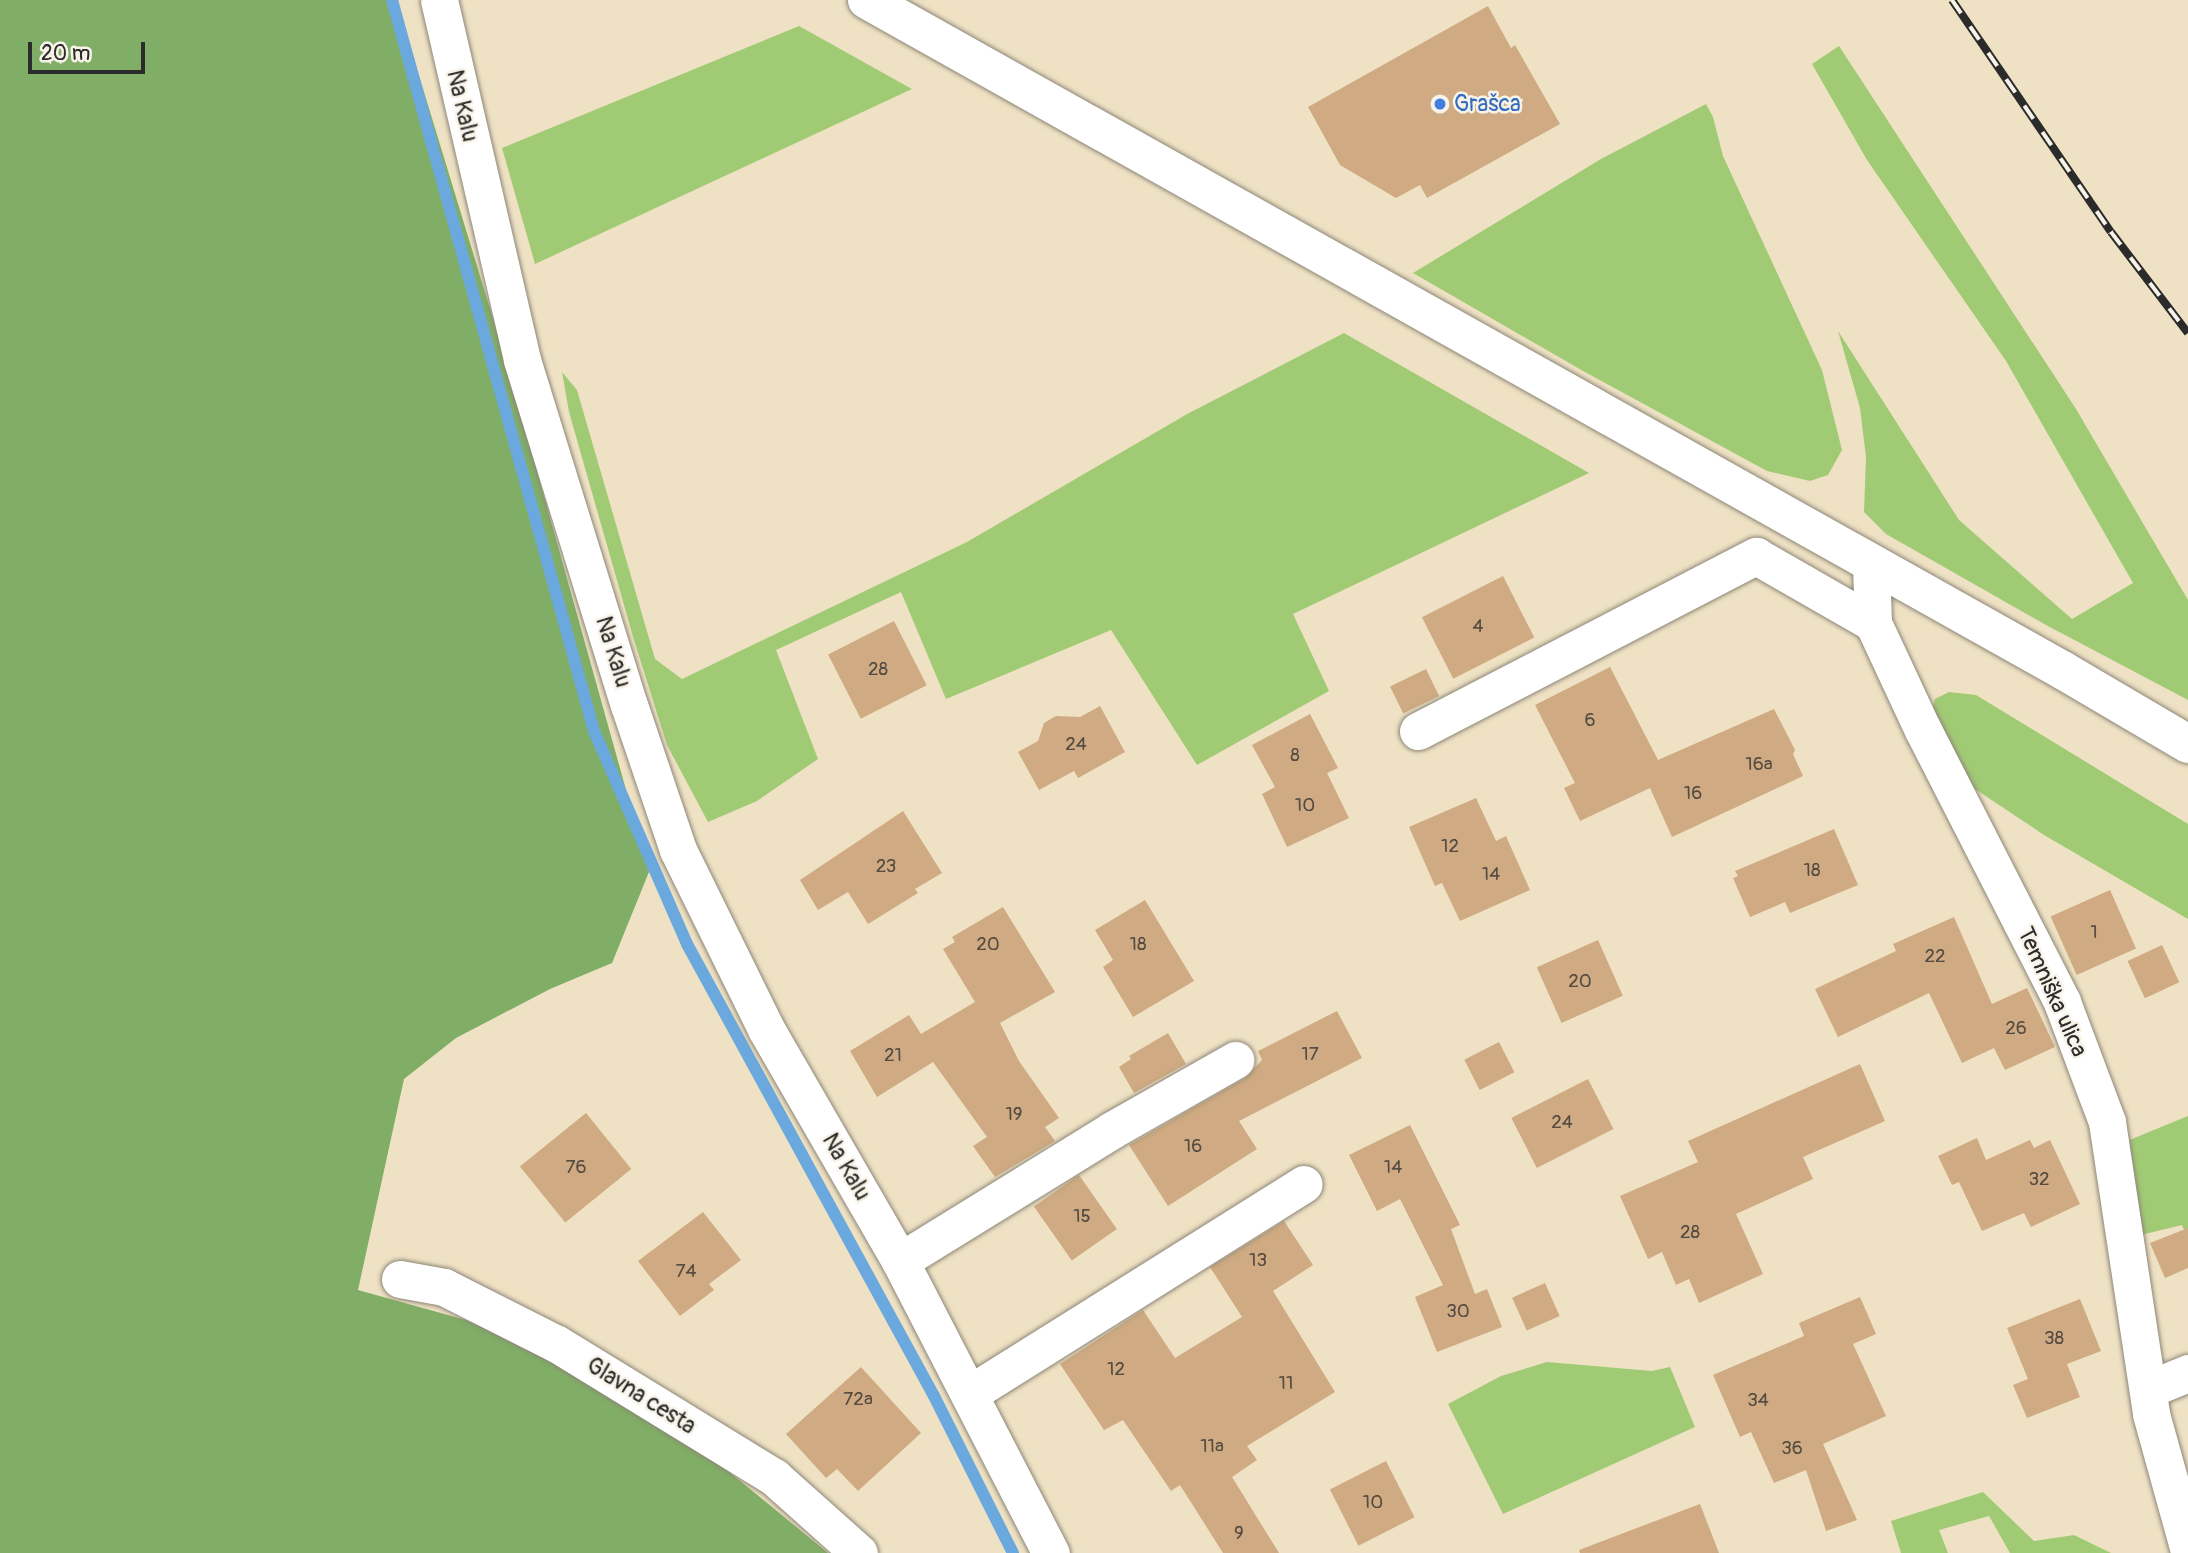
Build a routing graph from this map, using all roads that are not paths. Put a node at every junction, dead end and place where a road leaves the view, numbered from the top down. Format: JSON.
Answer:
{"nodes":[{"id":1,"x":439,"y":0,"type":"edge"},
{"id":2,"x":867,"y":0,"type":"edge"},
{"id":3,"x":1871,"y":565,"type":"junction"},
{"id":4,"x":1872,"y":623,"type":"junction"},
{"id":5,"x":1418,"y":731,"type":"dead end"},
{"id":6,"x":2188,"y":744,"type":"edge"},
{"id":7,"x":1234,"y":1060,"type":"dead end"},
{"id":8,"x":1304,"y":1184,"type":"dead end"},
{"id":9,"x":900,"y":1261,"type":"junction"},
{"id":10,"x":400,"y":1279,"type":"dead end"},
{"id":11,"x":2188,"y":1373,"type":"edge"},
{"id":12,"x":2149,"y":1389,"type":"junction"},
{"id":13,"x":969,"y":1394,"type":"junction"},
{"id":14,"x":2188,"y":1546,"type":"edge"},
{"id":15,"x":859,"y":1553,"type":"edge"},
{"id":16,"x":1051,"y":1553,"type":"edge"}],
"edges":[{"from":1,"to":9,"type":"street","name":"Na Kalu"},
{"from":2,"to":3,"type":"main road"},
{"from":3,"to":4,"type":"street"},
{"from":3,"to":6,"type":"main road"},
{"from":4,"to":5,"type":"street"},
{"from":4,"to":12,"type":"street","name":"Temniška ulica"},
{"from":7,"to":9,"type":"street"},
{"from":8,"to":13,"type":"street"},
{"from":9,"to":13,"type":"street","name":"Na Kalu"},
{"from":10,"to":15,"type":"street","name":"Glavna cesta"},
{"from":11,"to":12,"type":"street"},
{"from":12,"to":14,"type":"street","name":"Temniška ulica"},
{"from":13,"to":16,"type":"street","name":"Na Kalu"}]}
